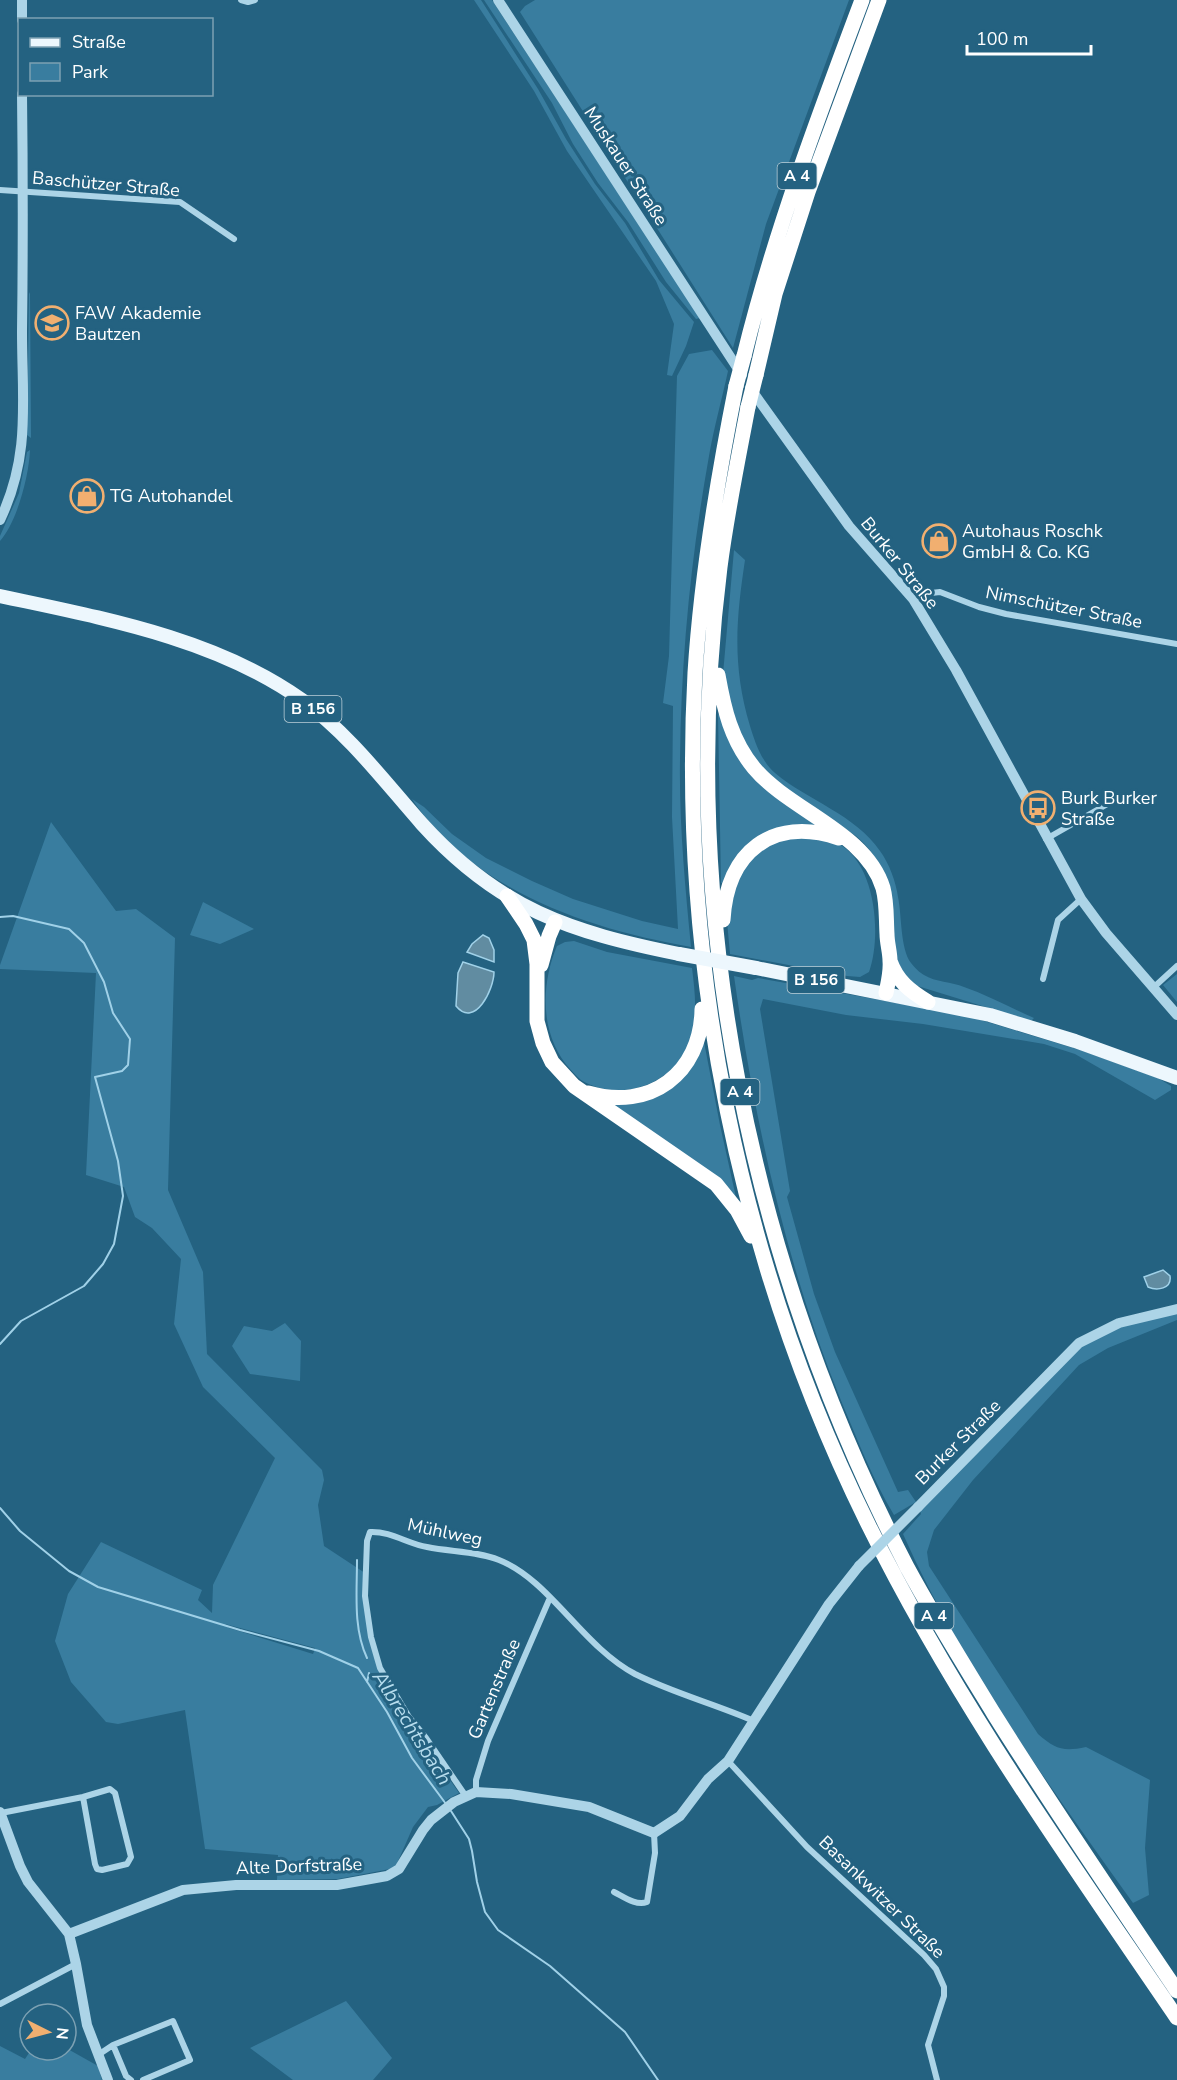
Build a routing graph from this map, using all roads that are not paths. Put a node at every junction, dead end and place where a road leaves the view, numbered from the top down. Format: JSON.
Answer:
{"nodes":[{"id":1,"x":22,"y":0,"type":"edge"},
{"id":2,"x":240,"y":0,"type":"edge"},
{"id":3,"x":255,"y":0,"type":"edge"},
{"id":4,"x":498,"y":0,"type":"edge"},
{"id":5,"x":862,"y":0,"type":"edge"},
{"id":6,"x":879,"y":0,"type":"edge"},
{"id":7,"x":22,"y":18,"type":"edge"},
{"id":8,"x":22,"y":96,"type":"edge"},
{"id":9,"x":0,"y":190,"type":"edge"},
{"id":10,"x":22,"y":191,"type":"junction"},
{"id":11,"x":234,"y":239,"type":"dead end"},
{"id":12,"x":726,"y":351,"type":"joint"},
{"id":13,"x":0,"y":520,"type":"edge"},
{"id":14,"x":0,"y":596,"type":"edge"},
{"id":15,"x":913,"y":599,"type":"junction"},
{"id":16,"x":1177,"y":644,"type":"edge"},
{"id":17,"x":714,"y":645,"type":"junction"},
{"id":18,"x":1118,"y":798,"type":"dead end"},
{"id":19,"x":1046,"y":839,"type":"junction"},
{"id":20,"x":846,"y":840,"type":"junction"},
{"id":21,"x":507,"y":896,"type":"junction"},
{"id":22,"x":1081,"y":899,"type":"junction"},
{"id":23,"x":555,"y":922,"type":"junction"},
{"id":24,"x":887,"y":936,"type":"junction"},
{"id":25,"x":702,"y":952,"type":"junction"},
{"id":26,"x":890,"y":960,"type":"junction"},
{"id":27,"x":1177,"y":966,"type":"edge"},
{"id":28,"x":1043,"y":979,"type":"dead end"},
{"id":29,"x":538,"y":980,"type":"junction"},
{"id":30,"x":723,"y":980,"type":"junction"},
{"id":31,"x":1152,"y":988,"type":"junction"},
{"id":32,"x":882,"y":992,"type":"junction"},
{"id":33,"x":928,"y":1002,"type":"junction"},
{"id":34,"x":1177,"y":1015,"type":"edge"},
{"id":35,"x":1177,"y":1078,"type":"edge"},
{"id":36,"x":583,"y":1092,"type":"junction"},
{"id":37,"x":765,"y":1259,"type":"junction"},
{"id":38,"x":1177,"y":1309,"type":"edge"},
{"id":39,"x":549,"y":1600,"type":"dead end"},
{"id":40,"x":754,"y":1721,"type":"junction"},
{"id":41,"x":728,"y":1761,"type":"junction"},
{"id":42,"x":470,"y":1794,"type":"junction"},
{"id":43,"x":83,"y":1797,"type":"junction"},
{"id":44,"x":0,"y":1812,"type":"edge"},
{"id":45,"x":654,"y":1833,"type":"junction"},
{"id":46,"x":614,"y":1892,"type":"dead end"},
{"id":47,"x":69,"y":1934,"type":"junction"},
{"id":48,"x":76,"y":1964,"type":"junction"},
{"id":49,"x":1177,"y":1991,"type":"edge"},
{"id":50,"x":0,"y":2004,"type":"edge"},
{"id":51,"x":1177,"y":2018,"type":"edge"},
{"id":52,"x":112,"y":2045,"type":"junction"},
{"id":53,"x":98,"y":2055,"type":"junction"},
{"id":54,"x":108,"y":2080,"type":"edge"},
{"id":55,"x":131,"y":2080,"type":"edge"},
{"id":56,"x":143,"y":2080,"type":"edge"},
{"id":57,"x":937,"y":2080,"type":"edge"}],
"edges":[{"from":1,"to":7,"type":"street"},
{"from":2,"to":3,"type":"street"},
{"from":4,"to":12,"type":"street","name":"Muskauer Straße"},
{"from":5,"to":25,"type":"highway","number":"A 4","bridge":true},
{"from":6,"to":17,"type":"highway","number":"A 4","bridge":true},
{"from":8,"to":10,"type":"street"},
{"from":9,"to":10,"type":"street","name":"Baschützer Straße"},
{"from":10,"to":11,"type":"street","name":"Baschützer Straße"},
{"from":10,"to":13,"type":"street"},
{"from":12,"to":15,"type":"street","name":"Burker Straße"},
{"from":14,"to":21,"type":"main road","number":"B 156"},
{"from":15,"to":16,"type":"street","name":"Nimschützer Straße"},
{"from":15,"to":19,"type":"street","name":"Burker Straße"},
{"from":17,"to":20,"type":"highway"},
{"from":17,"to":30,"type":"highway","number":"A 4"},
{"from":18,"to":19,"type":"street"},
{"from":19,"to":22,"type":"street","name":"Burker Straße"},
{"from":20,"to":24,"type":"highway"},
{"from":20,"to":30,"type":"highway"},
{"from":21,"to":23,"type":"main road","number":"B 156"},
{"from":21,"to":29,"type":"highway"},
{"from":22,"to":28,"type":"street"},
{"from":22,"to":31,"type":"street","name":"Burker Straße"},
{"from":23,"to":29,"type":"highway"},
{"from":23,"to":32,"type":"main road","number":"B 156","bridge":true},
{"from":24,"to":26,"type":"highway"},
{"from":24,"to":32,"type":"highway"},
{"from":25,"to":36,"type":"highway"},
{"from":25,"to":37,"type":"highway","number":"A 4"},
{"from":26,"to":32,"type":"highway"},
{"from":26,"to":33,"type":"highway"},
{"from":27,"to":31,"type":"street"},
{"from":29,"to":36,"type":"highway"},
{"from":30,"to":49,"type":"highway","number":"A 4"},
{"from":31,"to":34,"type":"street","name":"Burker Straße"},
{"from":32,"to":33,"type":"main road","number":"B 156"},
{"from":33,"to":35,"type":"main road","number":"B 156"},
{"from":36,"to":37,"type":"highway"},
{"from":37,"to":51,"type":"highway","number":"A 4"},
{"from":38,"to":40,"type":"street","name":"Burker Straße","bridge":true},
{"from":39,"to":42,"type":"street","name":"Gartenstraße"},
{"from":40,"to":41,"type":"street"},
{"from":40,"to":42,"type":"street","name":"Mühlweg"},
{"from":41,"to":45,"type":"street"},
{"from":41,"to":57,"type":"street","name":"Basankwitzer Straße"},
{"from":42,"to":45,"type":"street"},
{"from":42,"to":47,"type":"street","name":"Alte Dorfstraße"},
{"from":43,"to":43,"type":"street"},
{"from":43,"to":44,"type":"street"},
{"from":44,"to":47,"type":"street"},
{"from":45,"to":46,"type":"street"},
{"from":47,"to":48,"type":"street"},
{"from":48,"to":50,"type":"street"},
{"from":48,"to":53,"type":"street"},
{"from":52,"to":53,"type":"street"},
{"from":52,"to":55,"type":"street"},
{"from":52,"to":56,"type":"street"},
{"from":53,"to":54,"type":"street"}]}
